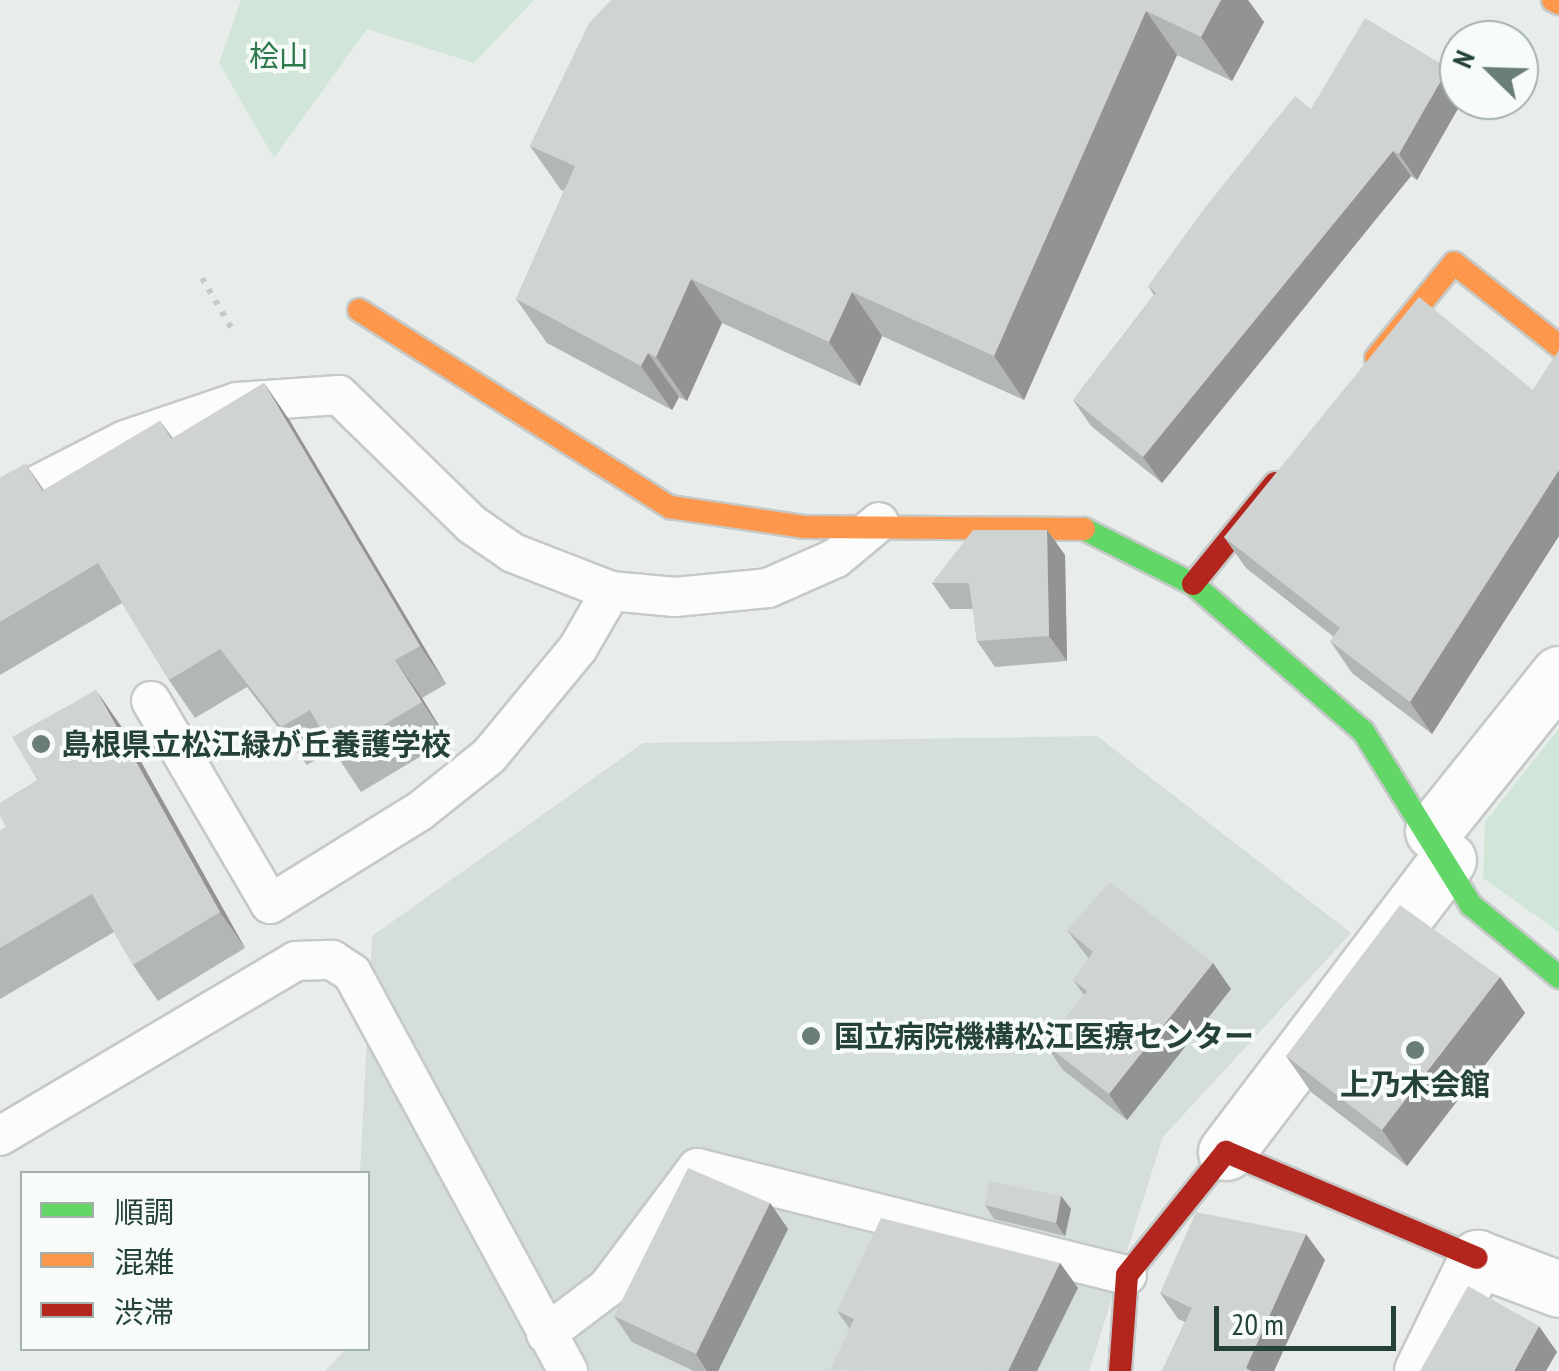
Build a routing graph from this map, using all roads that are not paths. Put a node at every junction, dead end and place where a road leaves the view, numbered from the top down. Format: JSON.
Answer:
{"nodes":[{"id":1,"x":359,"y":310,"type":"dead end"},
{"id":2,"x":1559,"y":346,"type":"edge"},
{"id":3,"x":1354,"y":385,"type":"edge"},
{"id":4,"x":1292,"y":462,"type":"edge"},
{"id":5,"x":0,"y":504,"type":"edge"},
{"id":6,"x":881,"y":520,"type":"junction"},
{"id":7,"x":1194,"y":584,"type":"junction"},
{"id":8,"x":611,"y":591,"type":"junction"},
{"id":9,"x":1559,"y":674,"type":"edge"},
{"id":10,"x":151,"y":701,"type":"dead end"},
{"id":11,"x":1441,"y":846,"type":"junction"},
{"id":12,"x":1559,"y":977,"type":"edge"},
{"id":13,"x":0,"y":1136,"type":"edge"},
{"id":14,"x":1226,"y":1152,"type":"junction"},
{"id":15,"x":1477,"y":1258,"type":"junction"},
{"id":16,"x":1127,"y":1276,"type":"junction"},
{"id":17,"x":1559,"y":1289,"type":"edge"},
{"id":18,"x":546,"y":1334,"type":"junction"},
{"id":19,"x":568,"y":1371,"type":"edge"},
{"id":20,"x":1120,"y":1371,"type":"edge"},
{"id":21,"x":1422,"y":1371,"type":"edge"}],
"edges":[{"from":1,"to":6,"type":"street"},
{"from":2,"to":3,"type":"street"},
{"from":4,"to":7,"type":"street"},
{"from":5,"to":8,"type":"lane"},
{"from":6,"to":7,"type":"street"},
{"from":6,"to":8,"type":"lane"},
{"from":7,"to":11,"type":"street"},
{"from":8,"to":10,"type":"lane"},
{"from":9,"to":11,"type":"street"},
{"from":11,"to":12,"type":"street"},
{"from":11,"to":14,"type":"street"},
{"from":13,"to":18,"type":"lane"},
{"from":14,"to":15,"type":"street"},
{"from":14,"to":16,"type":"street"},
{"from":15,"to":17,"type":"street"},
{"from":15,"to":21,"type":"street"},
{"from":16,"to":18,"type":"lane"},
{"from":16,"to":20,"type":"street"},
{"from":18,"to":19,"type":"lane"}]}
